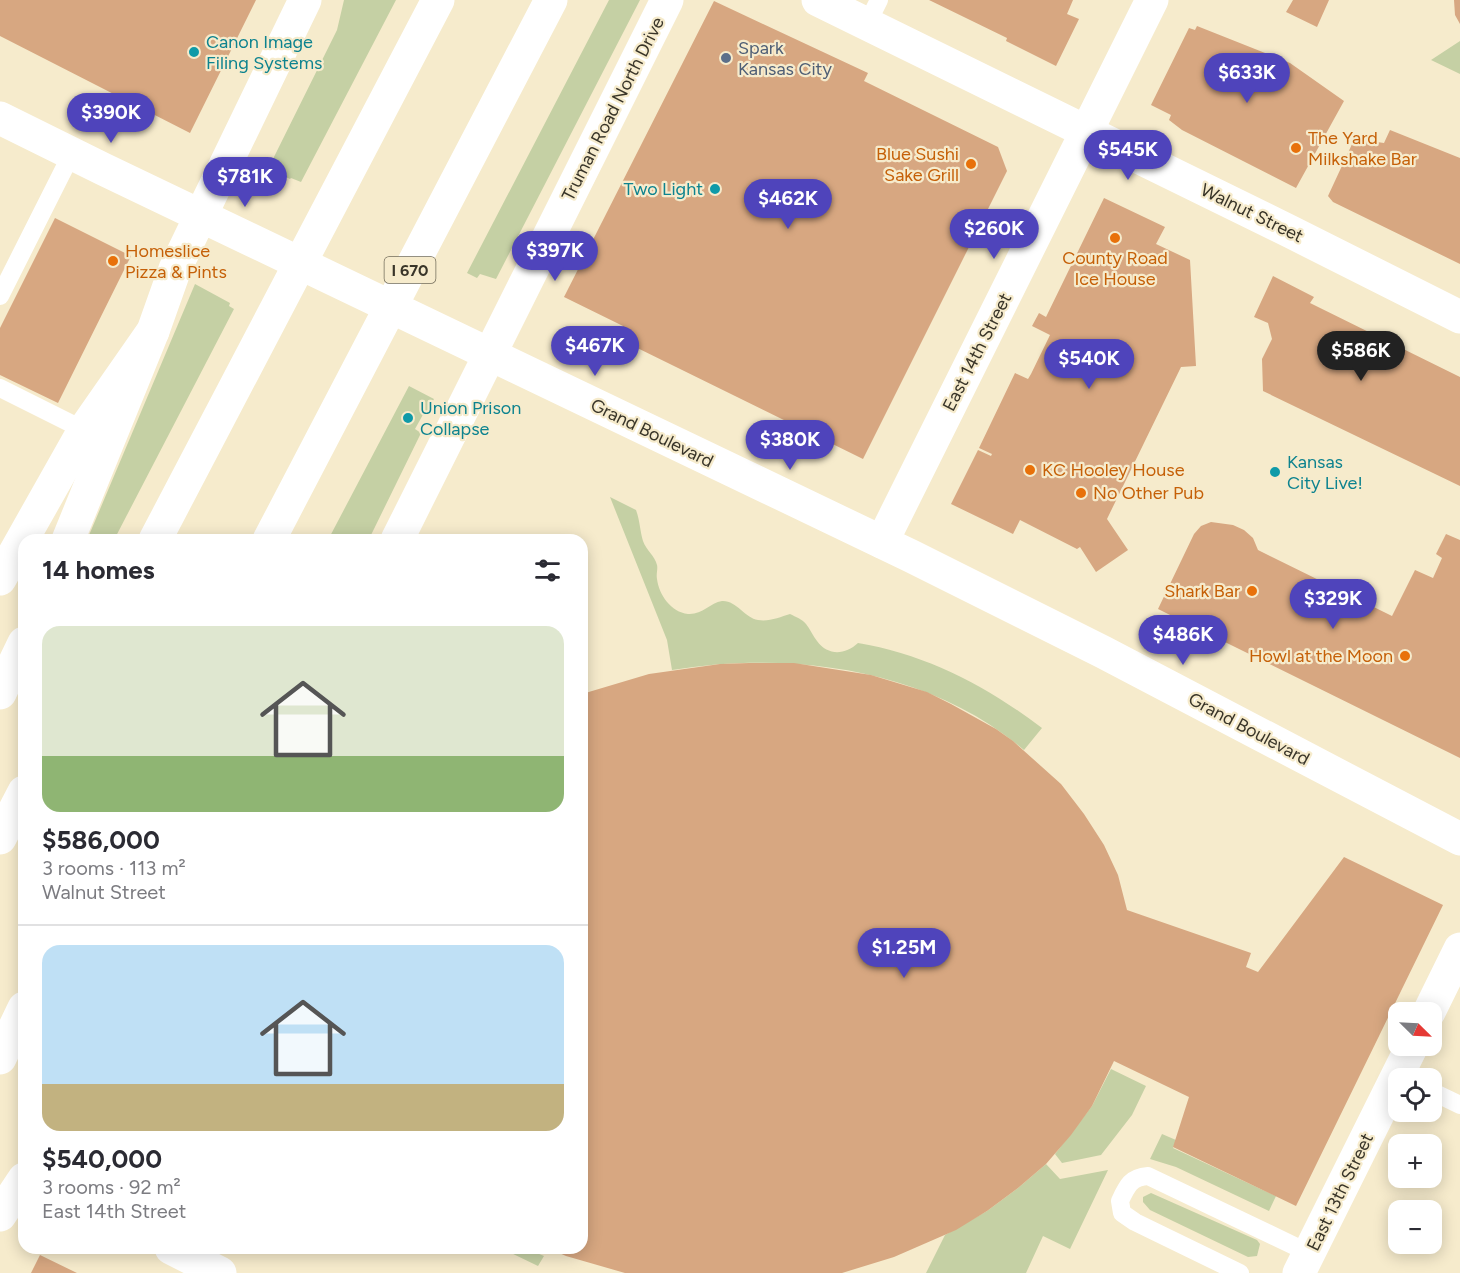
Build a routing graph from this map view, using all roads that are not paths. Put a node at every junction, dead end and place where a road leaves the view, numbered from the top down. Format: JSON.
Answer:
{"nodes":[{"id":1,"x":305,"y":0,"type":"edge"},
{"id":2,"x":438,"y":0,"type":"edge"},
{"id":3,"x":551,"y":0,"type":"edge"},
{"id":4,"x":668,"y":0,"type":"edge"},
{"id":5,"x":818,"y":0,"type":"edge"},
{"id":6,"x":1152,"y":0,"type":"edge"},
{"id":7,"x":873,"y":12,"type":"edge"},
{"id":8,"x":0,"y":118,"type":"edge"},
{"id":9,"x":1087,"y":132,"type":"junction"},
{"id":10,"x":72,"y":153,"type":"junction"},
{"id":11,"x":201,"y":215,"type":"junction"},
{"id":12,"x":0,"y":296,"type":"edge"},
{"id":13,"x":1460,"y":317,"type":"edge"},
{"id":14,"x":153,"y":331,"type":"junction"},
{"id":15,"x":490,"y":355,"type":"junction"},
{"id":16,"x":0,"y":388,"type":"edge"},
{"id":17,"x":84,"y":430,"type":"junction"},
{"id":18,"x":25,"y":534,"type":"edge"},
{"id":19,"x":70,"y":534,"type":"edge"},
{"id":20,"x":158,"y":534,"type":"edge"},
{"id":21,"x":272,"y":534,"type":"edge"},
{"id":22,"x":400,"y":534,"type":"edge"},
{"id":23,"x":882,"y":542,"type":"junction"},
{"id":24,"x":18,"y":547,"type":"edge"},
{"id":25,"x":0,"y":579,"type":"edge"},
{"id":26,"x":18,"y":656,"type":"edge"},
{"id":27,"x":0,"y":693,"type":"edge"},
{"id":28,"x":18,"y":804,"type":"edge"},
{"id":29,"x":0,"y":838,"type":"edge"},
{"id":30,"x":1460,"y":839,"type":"edge"},
{"id":31,"x":1460,"y":949,"type":"edge"},
{"id":32,"x":1434,"y":1002,"type":"edge"},
{"id":33,"x":18,"y":1020,"type":"edge"},
{"id":34,"x":0,"y":1058,"type":"edge"},
{"id":35,"x":1442,"y":1096,"type":"edge"},
{"id":36,"x":1388,"y":1103,"type":"edge"},
{"id":37,"x":1460,"y":1105,"type":"edge"},
{"id":38,"x":0,"y":1164,"type":"edge"},
{"id":39,"x":18,"y":1174,"type":"edge"},
{"id":40,"x":18,"y":1186,"type":"edge"},
{"id":41,"x":0,"y":1215,"type":"edge"},
{"id":42,"x":183,"y":1254,"type":"edge"},
{"id":43,"x":1304,"y":1263,"type":"edge"},
{"id":44,"x":220,"y":1273,"type":"edge"},
{"id":45,"x":1240,"y":1273,"type":"edge"}],
"edges":[{"from":1,"to":11,"type":"main road"},
{"from":2,"to":20,"type":"main road"},
{"from":3,"to":21,"type":"main road","number":"I 670"},
{"from":4,"to":15,"type":"main road","name":"Truman Road North Drive"},
{"from":5,"to":7,"type":"main road","name":"Walnut Street"},
{"from":6,"to":9,"type":"main road","name":"East 14th Street"},
{"from":7,"to":9,"type":"main road","name":"Walnut Street"},
{"from":8,"to":10,"type":"main road","name":"Grand Boulevard"},
{"from":9,"to":13,"type":"main road","name":"Walnut Street"},
{"from":9,"to":23,"type":"main road","name":"East 14th Street"},
{"from":10,"to":11,"type":"main road","name":"Grand Boulevard"},
{"from":10,"to":12,"type":"lane"},
{"from":11,"to":14,"type":"main road"},
{"from":11,"to":15,"type":"main road","name":"Grand Boulevard"},
{"from":14,"to":17,"type":"main road"},
{"from":14,"to":19,"type":"main road"},
{"from":15,"to":22,"type":"main road","name":"Truman Road North Drive"},
{"from":15,"to":23,"type":"main road","name":"Grand Boulevard"},
{"from":16,"to":17,"type":"lane"},
{"from":17,"to":18,"type":"main road"},
{"from":23,"to":30,"type":"main road","name":"Grand Boulevard"},
{"from":24,"to":25,"type":"main road"},
{"from":26,"to":27,"type":"main road"},
{"from":28,"to":29,"type":"main road"},
{"from":31,"to":32,"type":"main road"},
{"from":33,"to":34,"type":"main road"},
{"from":35,"to":37,"type":"lane"},
{"from":36,"to":43,"type":"main road","name":"East 13th Street"},
{"from":38,"to":39,"type":"main road"},
{"from":40,"to":41,"type":"main road"},
{"from":42,"to":44,"type":"main road"},
{"from":43,"to":45,"type":"lane"}]}
